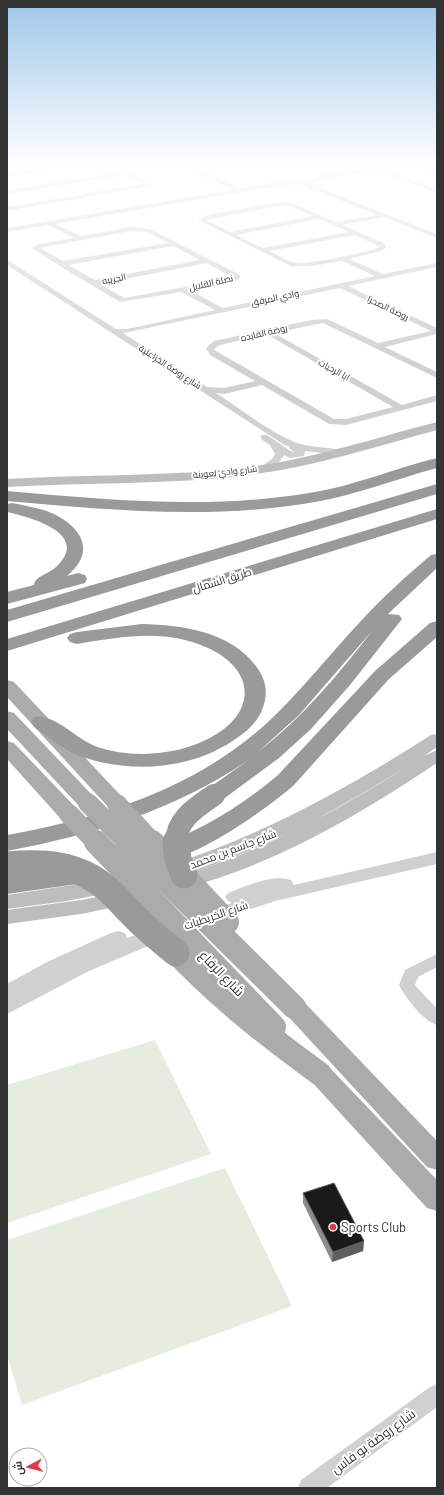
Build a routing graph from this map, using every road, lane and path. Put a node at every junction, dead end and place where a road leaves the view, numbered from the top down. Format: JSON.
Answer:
{"nodes":[{"id":1,"x":72,"y":234,"type":"edge"},
{"id":2,"x":109,"y":234,"type":"edge"},
{"id":3,"x":155,"y":234,"type":"edge"},
{"id":4,"x":229,"y":234,"type":"edge"},
{"id":5,"x":351,"y":234,"type":"edge"},
{"id":6,"x":357,"y":234,"type":"edge"},
{"id":7,"x":81,"y":238,"type":"junction"},
{"id":8,"x":174,"y":244,"type":"junction"},
{"id":9,"x":262,"y":250,"type":"junction"},
{"id":10,"x":341,"y":258,"type":"junction"},
{"id":11,"x":207,"y":261,"type":"junction"},
{"id":12,"x":7,"y":262,"type":"edge"},
{"id":13,"x":60,"y":264,"type":"junction"},
{"id":14,"x":437,"y":265,"type":"edge"},
{"id":15,"x":7,"y":271,"type":"edge"},
{"id":16,"x":382,"y":277,"type":"junction"},
{"id":17,"x":92,"y":283,"type":"junction"},
{"id":18,"x":342,"y":285,"type":"junction"},
{"id":19,"x":183,"y":290,"type":"junction"},
{"id":20,"x":222,"y":311,"type":"junction"},
{"id":21,"x":114,"y":331,"type":"junction"},
{"id":22,"x":437,"y":331,"type":"edge"},
{"id":23,"x":267,"y":332,"type":"junction"},
{"id":24,"x":121,"y":336,"type":"junction"},
{"id":25,"x":377,"y":346,"type":"junction"},
{"id":26,"x":437,"y":375,"type":"edge"},
{"id":27,"x":262,"y":382,"type":"junction"},
{"id":28,"x":205,"y":390,"type":"junction"},
{"id":29,"x":227,"y":391,"type":"junction"},
{"id":30,"x":437,"y":398,"type":"edge"},
{"id":31,"x":220,"y":399,"type":"junction"},
{"id":32,"x":401,"y":408,"type":"junction"},
{"id":33,"x":437,"y":426,"type":"edge"},
{"id":34,"x":437,"y":433,"type":"edge"},
{"id":35,"x":278,"y":441,"type":"junction"},
{"id":36,"x":340,"y":452,"type":"junction"},
{"id":37,"x":437,"y":461,"type":"edge"},
{"id":38,"x":263,"y":469,"type":"junction"},
{"id":39,"x":7,"y":473,"type":"edge"},
{"id":40,"x":437,"y":476,"type":"edge"},
{"id":41,"x":99,"y":478,"type":"junction"},
{"id":42,"x":7,"y":483,"type":"edge"},
{"id":43,"x":437,"y":483,"type":"edge"},
{"id":44,"x":7,"y":488,"type":"edge"},
{"id":45,"x":437,"y":489,"type":"edge"},
{"id":46,"x":7,"y":496,"type":"edge"},
{"id":47,"x":394,"y":501,"type":"junction"},
{"id":48,"x":7,"y":508,"type":"edge"},
{"id":49,"x":437,"y":514,"type":"edge"},
{"id":50,"x":402,"y":525,"type":"junction"},
{"id":51,"x":433,"y":562,"type":"edge"},
{"id":52,"x":7,"y":598,"type":"edge"},
{"id":53,"x":7,"y":616,"type":"edge"},
{"id":54,"x":437,"y":627,"type":"edge"},
{"id":55,"x":77,"y":638,"type":"junction"},
{"id":56,"x":7,"y":645,"type":"edge"},
{"id":57,"x":7,"y":660,"type":"edge"},
{"id":58,"x":7,"y":686,"type":"edge"},
{"id":59,"x":7,"y":717,"type":"edge"},
{"id":60,"x":42,"y":722,"type":"junction"},
{"id":61,"x":437,"y":739,"type":"edge"},
{"id":62,"x":7,"y":747,"type":"edge"},
{"id":63,"x":437,"y":755,"type":"edge"},
{"id":64,"x":7,"y":768,"type":"edge"},
{"id":65,"x":68,"y":813,"type":"junction"},
{"id":66,"x":7,"y":843,"type":"edge"},
{"id":67,"x":437,"y":852,"type":"edge"},
{"id":68,"x":7,"y":858,"type":"edge"},
{"id":69,"x":437,"y":858,"type":"edge"},
{"id":70,"x":7,"y":864,"type":"edge"},
{"id":71,"x":184,"y":875,"type":"junction"},
{"id":72,"x":7,"y":886,"type":"edge"},
{"id":73,"x":7,"y":902,"type":"edge"},
{"id":74,"x":7,"y":917,"type":"edge"},
{"id":75,"x":176,"y":953,"type":"junction"},
{"id":76,"x":437,"y":960,"type":"edge"},
{"id":77,"x":7,"y":993,"type":"edge"},
{"id":78,"x":7,"y":1007,"type":"edge"},
{"id":79,"x":294,"y":1007,"type":"junction"},
{"id":80,"x":437,"y":1019,"type":"edge"},
{"id":81,"x":320,"y":1074,"type":"junction"},
{"id":82,"x":437,"y":1159,"type":"edge"},
{"id":83,"x":437,"y":1199,"type":"edge"},
{"id":84,"x":437,"y":1394,"type":"edge"},
{"id":85,"x":309,"y":1488,"type":"edge"}],
"edges":[{"from":1,"to":7,"type":"street"},
{"from":2,"to":7,"type":"street","name":"نصلة القلايل"},
{"from":3,"to":8,"type":"street","name":"نصلة القلايل"},
{"from":4,"to":9,"type":"street"},
{"from":5,"to":9,"type":"street"},
{"from":6,"to":10,"type":"street"},
{"from":7,"to":13,"type":"street","name":"نصلة القلايل"},
{"from":8,"to":11,"type":"street","name":"نصلة القلايل"},
{"from":8,"to":13,"type":"street"},
{"from":9,"to":10,"type":"street"},
{"from":10,"to":16,"type":"street"},
{"from":11,"to":17,"type":"street","name":"الجريبه"},
{"from":11,"to":19,"type":"street","name":"نصلة القلايل"},
{"from":12,"to":21,"type":"street","name":"شارع روضة الخزاعلية"},
{"from":13,"to":17,"type":"street","name":"نصلة القلايل"},
{"from":14,"to":16,"type":"street","name":"وادي المرفق"},
{"from":15,"to":35,"type":"street","name":"شارع روضة الخزاعلية"},
{"from":16,"to":18,"type":"street","name":"وادي المرفق"},
{"from":17,"to":19,"type":"street","name":"نصلة القلايل"},
{"from":18,"to":20,"type":"street","name":"وادي المرفق"},
{"from":18,"to":22,"type":"street","name":"روضة الصحرا"},
{"from":19,"to":20,"type":"street","name":"نصلة القلايل"},
{"from":20,"to":21,"type":"street","name":"وادي المرفق"},
{"from":20,"to":24,"type":"street","name":"وادي المرفق"},
{"from":21,"to":24,"type":"street","name":"شارع روضة الخزاعلية"},
{"from":22,"to":25,"type":"street"},
{"from":23,"to":25,"type":"street","name":"روضة الفايده"},
{"from":23,"to":27,"type":"street","name":"روضة الفايده"},
{"from":23,"to":32,"type":"street","name":"ابا الرحيات"},
{"from":24,"to":28,"type":"street","name":"شارع روضة الخزاعلية"},
{"from":25,"to":26,"type":"street","name":"روضة الفايده"},
{"from":27,"to":29,"type":"street"},
{"from":27,"to":32,"type":"street","name":"روضة الفايده"},
{"from":28,"to":29,"type":"street"},
{"from":28,"to":31,"type":"street","name":"شارع روضة الخزاعلية"},
{"from":29,"to":31,"type":"street"},
{"from":30,"to":32,"type":"street","name":"روضة الفايده"},
{"from":31,"to":35,"type":"street","name":"شارع روضة الخزاعلية"},
{"from":33,"to":36,"type":"main road","name":"شارع وادي لعوينة"},
{"from":34,"to":44,"type":"main road","name":"شارع وادي لعوينة"},
{"from":35,"to":36,"type":"street","name":"شارع روضة الخزاعلية"},
{"from":35,"to":38,"type":"street"},
{"from":36,"to":38,"type":"main road","name":"شارع وادي لعوينة"},
{"from":37,"to":46,"type":"highway"},
{"from":38,"to":41,"type":"main road","name":"شارع وادي لعوينة"},
{"from":39,"to":41,"type":"main road"},
{"from":40,"to":52,"type":"highway"},
{"from":41,"to":42,"type":"main road","name":"شارع وادي لعوينة"},
{"from":43,"to":47,"type":"highway"},
{"from":45,"to":47,"type":"highway"},
{"from":47,"to":53,"type":"highway"},
{"from":48,"to":52,"type":"highway"},
{"from":49,"to":50,"type":"highway","name":"طريق الشمال"},
{"from":50,"to":55,"type":"highway"},
{"from":50,"to":56,"type":"highway","name":"طريق الشمال"},
{"from":51,"to":66,"type":"highway"},
{"from":51,"to":71,"type":"highway","bridge":true},
{"from":54,"to":72,"type":"highway"},
{"from":55,"to":57,"type":"highway"},
{"from":55,"to":60,"type":"highway"},
{"from":58,"to":60,"type":"main road"},
{"from":59,"to":79,"type":"main road","bridge":true},
{"from":60,"to":71,"type":"main road","bridge":true},
{"from":61,"to":73,"type":"main road","name":"شارع جاسم بن محمد"},
{"from":62,"to":65,"type":"main road","name":"شارع الرفاع"},
{"from":63,"to":74,"type":"main road","name":"شارع جاسم بن محمد"},
{"from":64,"to":65,"type":"main road"},
{"from":65,"to":81,"type":"main road","name":"شارع الرفاع","bridge":true},
{"from":67,"to":77,"type":"street","name":"شارع الخريطيات"},
{"from":68,"to":75,"type":"main road","bridge":true},
{"from":69,"to":78,"type":"street","name":"شارع الخريطيات"},
{"from":70,"to":75,"type":"highway","bridge":true},
{"from":71,"to":79,"type":"main road","bridge":true},
{"from":75,"to":81,"type":"main road","bridge":true},
{"from":76,"to":80,"type":"street"},
{"from":79,"to":82,"type":"main road"},
{"from":81,"to":83,"type":"main road","name":"شارع الرفاع"},
{"from":84,"to":85,"type":"street","name":"شارع روضة بو فاس"}]}
